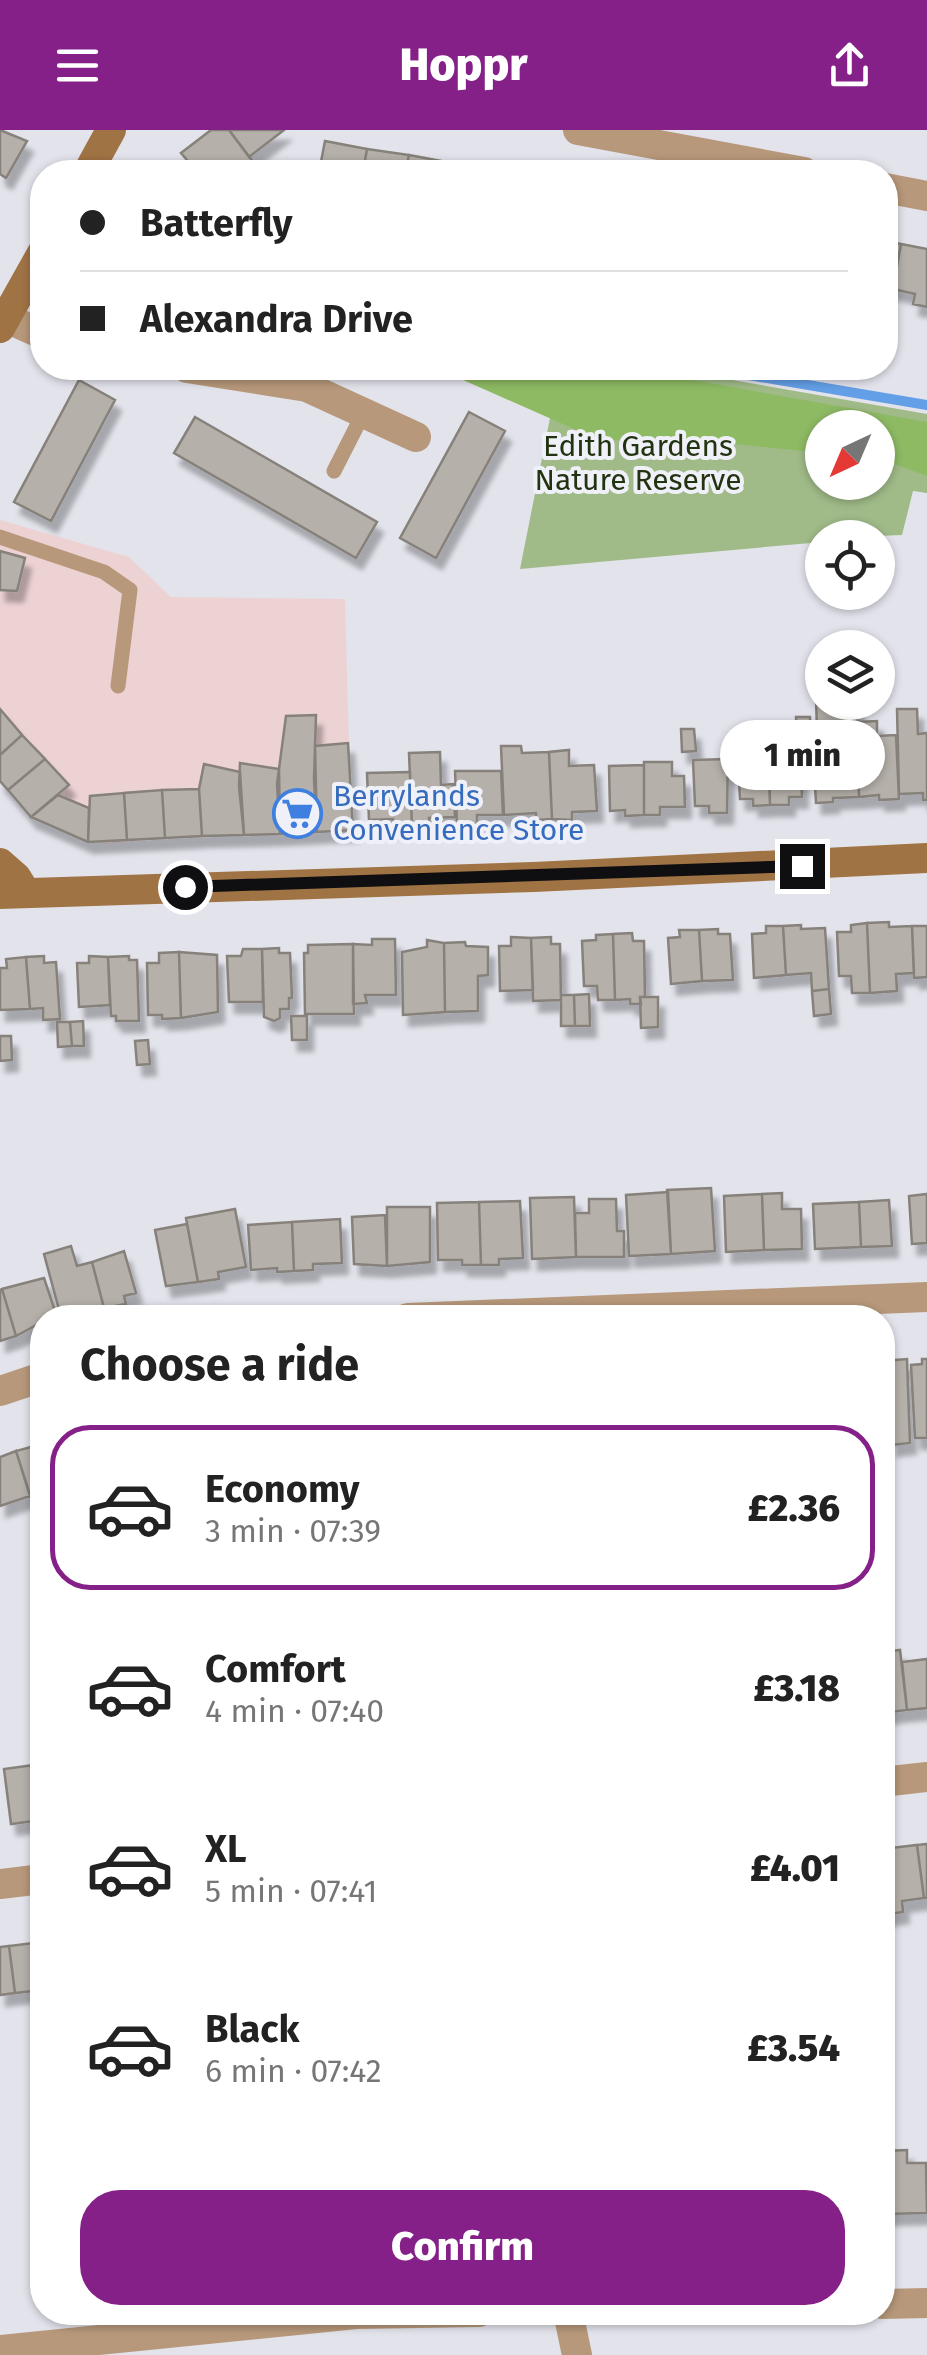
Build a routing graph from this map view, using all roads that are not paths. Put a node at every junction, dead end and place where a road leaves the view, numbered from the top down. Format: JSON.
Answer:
{"nodes":[{"id":1,"x":111,"y":130,"type":"edge"},
{"id":2,"x":578,"y":130,"type":"edge"},
{"id":3,"x":95,"y":160,"type":"edge"},
{"id":4,"x":739,"y":160,"type":"edge"},
{"id":5,"x":898,"y":190,"type":"edge"},
{"id":6,"x":927,"y":196,"type":"edge"},
{"id":7,"x":30,"y":275,"type":"edge"},
{"id":8,"x":3,"y":323,"type":"edge"},
{"id":9,"x":30,"y":331,"type":"edge"},
{"id":10,"x":263,"y":380,"type":"edge"},
{"id":11,"x":364,"y":412,"type":"junction"},
{"id":12,"x":416,"y":437,"type":"dead end"},
{"id":13,"x":334,"y":472,"type":"dead end"},
{"id":14,"x":0,"y":537,"type":"edge"},
{"id":15,"x":118,"y":686,"type":"dead end"},
{"id":16,"x":927,"y":858,"type":"edge"},
{"id":17,"x":0,"y":863,"type":"edge"},
{"id":18,"x":13,"y":893,"type":"edge"},
{"id":19,"x":927,"y":1297,"type":"edge"},
{"id":20,"x":729,"y":1305,"type":"edge"},
{"id":21,"x":30,"y":1381,"type":"edge"},
{"id":22,"x":0,"y":1391,"type":"edge"},
{"id":23,"x":927,"y":1777,"type":"edge"},
{"id":24,"x":895,"y":1781,"type":"edge"},
{"id":25,"x":30,"y":1880,"type":"edge"},
{"id":26,"x":0,"y":1884,"type":"edge"},
{"id":27,"x":927,"y":2302,"type":"edge"},
{"id":28,"x":895,"y":2303,"type":"edge"},
{"id":29,"x":247,"y":2325,"type":"edge"},
{"id":30,"x":571,"y":2325,"type":"edge"},
{"id":31,"x":0,"y":2350,"type":"edge"},
{"id":32,"x":577,"y":2355,"type":"edge"}],
"edges":[{"from":1,"to":3,"type":"street"},
{"from":2,"to":4,"type":"street"},
{"from":5,"to":6,"type":"street"},
{"from":7,"to":8,"type":"street"},
{"from":8,"to":9,"type":"street"},
{"from":10,"to":11,"type":"street"},
{"from":11,"to":12,"type":"street"},
{"from":11,"to":13,"type":"lane"},
{"from":14,"to":15,"type":"lane"},
{"from":16,"to":18,"type":"street"},
{"from":17,"to":18,"type":"street"},
{"from":19,"to":20,"type":"street"},
{"from":21,"to":22,"type":"street"},
{"from":23,"to":24,"type":"street"},
{"from":25,"to":26,"type":"street"},
{"from":27,"to":28,"type":"street"},
{"from":29,"to":31,"type":"street"},
{"from":30,"to":32,"type":"street"}]}
